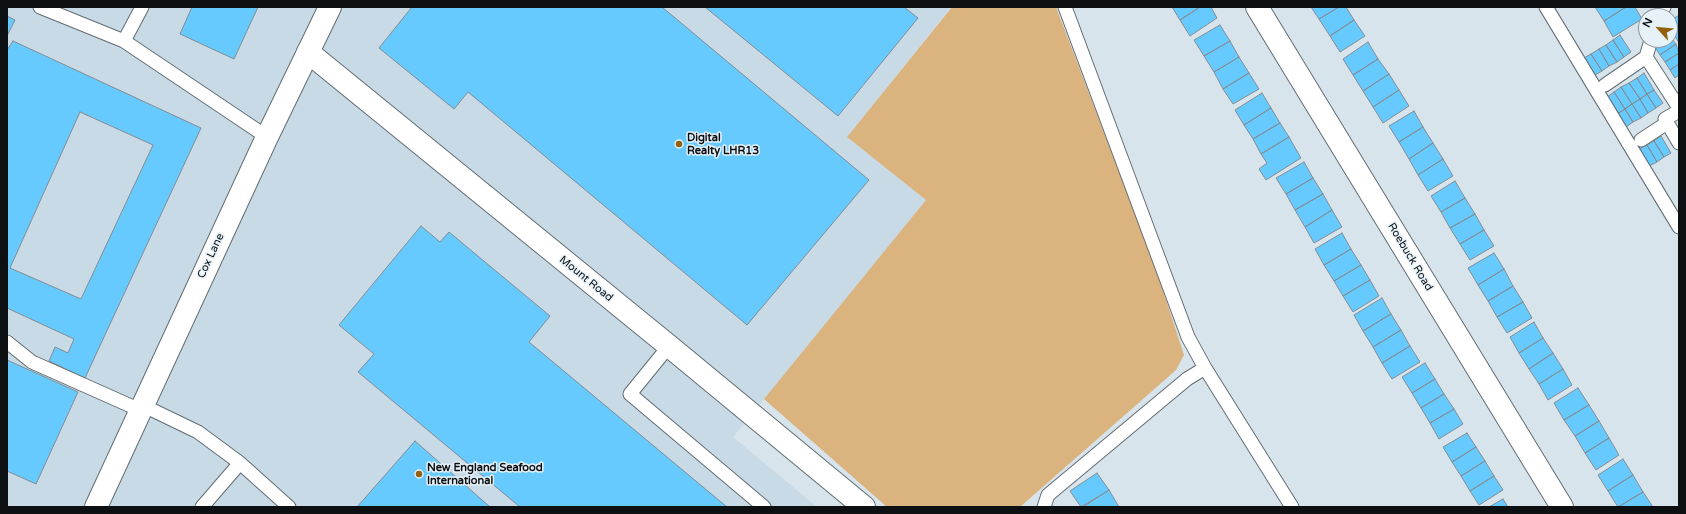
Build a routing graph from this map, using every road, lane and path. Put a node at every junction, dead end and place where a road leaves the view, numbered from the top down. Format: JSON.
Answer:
{"nodes":[{"id":1,"x":40,"y":7,"type":"edge"},
{"id":2,"x":142,"y":7,"type":"edge"},
{"id":3,"x":330,"y":7,"type":"edge"},
{"id":4,"x":1065,"y":7,"type":"edge"},
{"id":5,"x":1257,"y":7,"type":"edge"},
{"id":6,"x":1546,"y":7,"type":"edge"},
{"id":7,"x":124,"y":41,"type":"junction"},
{"id":8,"x":1649,"y":48,"type":"edge"},
{"id":9,"x":308,"y":52,"type":"junction"},
{"id":10,"x":1646,"y":57,"type":"junction"},
{"id":11,"x":1605,"y":85,"type":"dead end"},
{"id":12,"x":1679,"y":108,"type":"edge"},
{"id":13,"x":1679,"y":111,"type":"edge"},
{"id":14,"x":1667,"y":123,"type":"junction"},
{"id":15,"x":267,"y":137,"type":"junction"},
{"id":16,"x":1641,"y":140,"type":"dead end"},
{"id":17,"x":1679,"y":143,"type":"edge"},
{"id":18,"x":1679,"y":227,"type":"edge"},
{"id":19,"x":7,"y":342,"type":"edge"},
{"id":20,"x":669,"y":346,"type":"junction"},
{"id":21,"x":1205,"y":368,"type":"junction"},
{"id":22,"x":141,"y":407,"type":"junction"},
{"id":23,"x":240,"y":463,"type":"junction"},
{"id":24,"x":96,"y":507,"type":"edge"},
{"id":25,"x":202,"y":507,"type":"edge"},
{"id":26,"x":289,"y":507,"type":"edge"},
{"id":27,"x":764,"y":507,"type":"edge"},
{"id":28,"x":864,"y":507,"type":"edge"},
{"id":29,"x":1044,"y":507,"type":"edge"},
{"id":30,"x":1292,"y":507,"type":"edge"},
{"id":31,"x":1562,"y":507,"type":"edge"}],
"edges":[{"from":1,"to":7,"type":"lane"},
{"from":2,"to":7,"type":"lane"},
{"from":3,"to":9,"type":"street","name":"Cox Lane"},
{"from":4,"to":21,"type":"lane"},
{"from":5,"to":31,"type":"street","name":"Roebuck Road"},
{"from":6,"to":18,"type":"lane"},
{"from":7,"to":15,"type":"lane"},
{"from":8,"to":10,"type":"lane"},
{"from":9,"to":15,"type":"street","name":"Cox Lane"},
{"from":9,"to":20,"type":"street","name":"Mount Road"},
{"from":10,"to":11,"type":"lane"},
{"from":10,"to":12,"type":"lane"},
{"from":13,"to":14,"type":"lane"},
{"from":14,"to":16,"type":"lane"},
{"from":14,"to":17,"type":"lane"},
{"from":15,"to":22,"type":"street","name":"Cox Lane"},
{"from":19,"to":22,"type":"lane"},
{"from":20,"to":27,"type":"lane"},
{"from":20,"to":28,"type":"street","name":"Mount Road"},
{"from":21,"to":29,"type":"lane"},
{"from":21,"to":30,"type":"lane"},
{"from":22,"to":23,"type":"lane"},
{"from":22,"to":24,"type":"street","name":"Cox Lane"},
{"from":23,"to":25,"type":"lane"},
{"from":23,"to":26,"type":"lane"}]}
